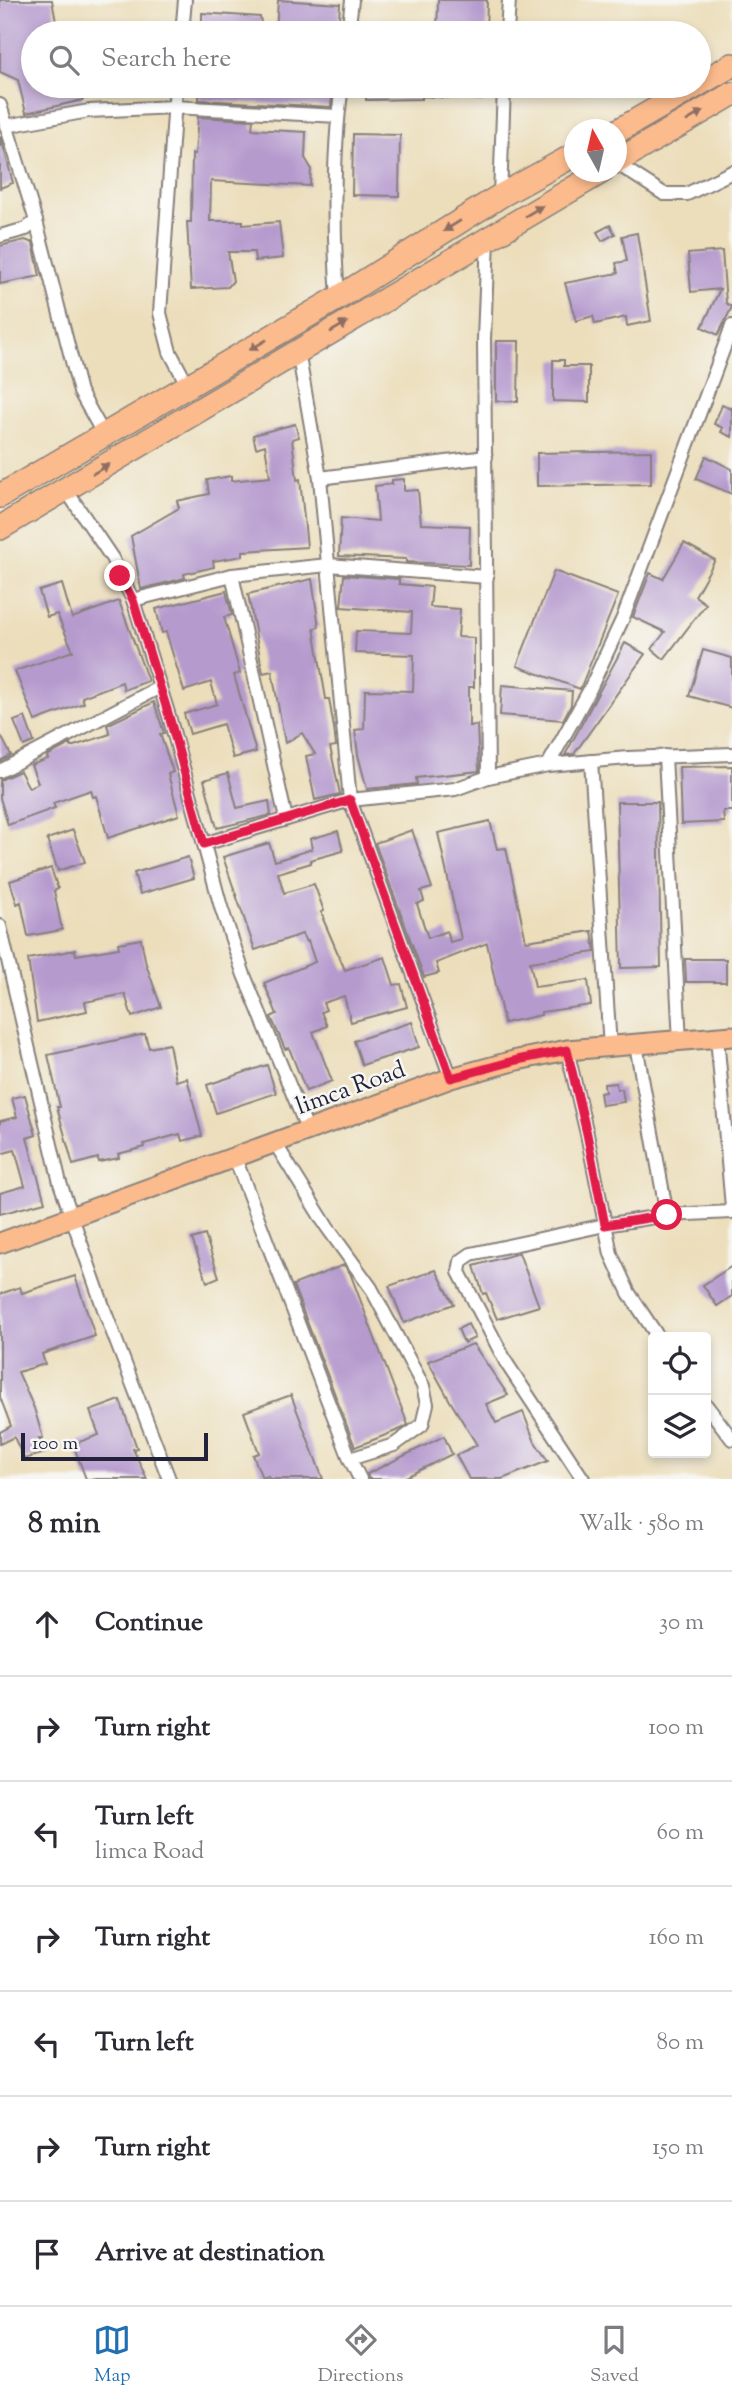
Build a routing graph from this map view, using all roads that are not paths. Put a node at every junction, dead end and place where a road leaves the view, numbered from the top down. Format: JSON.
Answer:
{"nodes":[{"id":1,"x":185,"y":0,"type":"edge"},
{"id":2,"x":352,"y":0,"type":"edge"},
{"id":3,"x":509,"y":0,"type":"edge"},
{"id":4,"x":183,"y":21,"type":"edge"},
{"id":5,"x":349,"y":21,"type":"edge"},
{"id":6,"x":508,"y":21,"type":"edge"},
{"id":7,"x":732,"y":94,"type":"edge"},
{"id":8,"x":175,"y":98,"type":"edge"},
{"id":9,"x":340,"y":98,"type":"edge"},
{"id":10,"x":504,"y":98,"type":"edge"},
{"id":11,"x":676,"y":98,"type":"edge"},
{"id":12,"x":0,"y":105,"type":"edge"},
{"id":13,"x":174,"y":107,"type":"junction"},
{"id":14,"x":338,"y":117,"type":"junction"},
{"id":15,"x":639,"y":120,"type":"junction"},
{"id":16,"x":6,"y":126,"type":"junction"},
{"id":17,"x":627,"y":127,"type":"edge"},
{"id":18,"x":653,"y":141,"type":"junction"},
{"id":19,"x":627,"y":157,"type":"edge"},
{"id":20,"x":564,"y":161,"type":"edge"},
{"id":21,"x":627,"y":170,"type":"edge"},
{"id":22,"x":732,"y":172,"type":"edge"},
{"id":23,"x":584,"y":182,"type":"edge"},
{"id":24,"x":500,"y":197,"type":"junction"},
{"id":25,"x":36,"y":221,"type":"junction"},
{"id":26,"x":0,"y":236,"type":"edge"},
{"id":27,"x":488,"y":239,"type":"junction"},
{"id":28,"x":338,"y":298,"type":"junction"},
{"id":29,"x":732,"y":326,"type":"edge"},
{"id":30,"x":298,"y":351,"type":"junction"},
{"id":31,"x":188,"y":386,"type":"junction"},
{"id":32,"x":104,"y":435,"type":"junction"},
{"id":33,"x":486,"y":457,"type":"junction"},
{"id":34,"x":320,"y":478,"type":"junction"},
{"id":35,"x":66,"y":490,"type":"junction"},
{"id":36,"x":0,"y":496,"type":"edge"},
{"id":37,"x":0,"y":528,"type":"edge"},
{"id":38,"x":328,"y":565,"type":"junction"},
{"id":39,"x":232,"y":575,"type":"junction"},
{"id":40,"x":487,"y":577,"type":"junction"},
{"id":41,"x":133,"y":600,"type":"junction"},
{"id":42,"x":159,"y":687,"type":"junction"},
{"id":43,"x":732,"y":754,"type":"edge"},
{"id":44,"x":665,"y":756,"type":"junction"},
{"id":45,"x":591,"y":761,"type":"junction"},
{"id":46,"x":548,"y":765,"type":"junction"},
{"id":47,"x":0,"y":771,"type":"edge"},
{"id":48,"x":488,"y":777,"type":"junction"},
{"id":49,"x":350,"y":800,"type":"junction"},
{"id":50,"x":286,"y":819,"type":"junction"},
{"id":51,"x":204,"y":844,"type":"junction"},
{"id":52,"x":0,"y":926,"type":"edge"},
{"id":53,"x":725,"y":1037,"type":"edge"},
{"id":54,"x":680,"y":1042,"type":"junction"},
{"id":55,"x":636,"y":1045,"type":"junction"},
{"id":56,"x":610,"y":1047,"type":"junction"},
{"id":57,"x":567,"y":1050,"type":"junction"},
{"id":58,"x":451,"y":1078,"type":"junction"},
{"id":59,"x":307,"y":1131,"type":"junction"},
{"id":60,"x":275,"y":1143,"type":"junction"},
{"id":61,"x":235,"y":1158,"type":"junction"},
{"id":62,"x":732,"y":1210,"type":"edge"},
{"id":63,"x":667,"y":1215,"type":"junction"},
{"id":64,"x":71,"y":1217,"type":"junction"},
{"id":65,"x":605,"y":1225,"type":"junction"},
{"id":66,"x":0,"y":1242,"type":"edge"},
{"id":67,"x":655,"y":1332,"type":"edge"},
{"id":68,"x":711,"y":1412,"type":"edge"},
{"id":69,"x":732,"y":1439,"type":"edge"},
{"id":70,"x":350,"y":1460,"type":"junction"},
{"id":71,"x":169,"y":1479,"type":"edge"},
{"id":72,"x":360,"y":1479,"type":"edge"},
{"id":73,"x":583,"y":1479,"type":"edge"}],
"edges":[{"from":1,"to":4,"type":"street"},
{"from":2,"to":5,"type":"street"},
{"from":3,"to":6,"type":"street"},
{"from":18,"to":7,"type":"highway","one_way":true},
{"from":8,"to":13,"type":"street"},
{"from":9,"to":14,"type":"street"},
{"from":10,"to":24,"type":"street"},
{"from":11,"to":15,"type":"highway"},
{"from":12,"to":16,"type":"street"},
{"from":13,"to":14,"type":"street"},
{"from":13,"to":16,"type":"street"},
{"from":13,"to":31,"type":"street"},
{"from":14,"to":28,"type":"street"},
{"from":15,"to":17,"type":"highway"},
{"from":15,"to":18,"type":"highway"},
{"from":16,"to":25,"type":"street"},
{"from":18,"to":19,"type":"highway"},
{"from":20,"to":24,"type":"highway"},
{"from":21,"to":22,"type":"street"},
{"from":27,"to":23,"type":"highway","one_way":true},
{"from":24,"to":28,"type":"highway","one_way":true},
{"from":25,"to":26,"type":"street"},
{"from":25,"to":32,"type":"street"},
{"from":30,"to":27,"type":"highway","one_way":true},
{"from":27,"to":33,"type":"street"},
{"from":28,"to":31,"type":"highway","one_way":true},
{"from":29,"to":46,"type":"street"},
{"from":30,"to":34,"type":"street"},
{"from":35,"to":30,"type":"highway","one_way":true},
{"from":31,"to":32,"type":"highway"},
{"from":32,"to":36,"type":"highway"},
{"from":33,"to":34,"type":"street"},
{"from":33,"to":40,"type":"street"},
{"from":34,"to":38,"type":"street"},
{"from":35,"to":37,"type":"highway"},
{"from":35,"to":41,"type":"street"},
{"from":38,"to":39,"type":"street"},
{"from":38,"to":40,"type":"street"},
{"from":38,"to":49,"type":"street"},
{"from":39,"to":41,"type":"street"},
{"from":39,"to":50,"type":"street"},
{"from":40,"to":48,"type":"street"},
{"from":41,"to":42,"type":"street"},
{"from":42,"to":47,"type":"street"},
{"from":42,"to":51,"type":"street"},
{"from":43,"to":44,"type":"street"},
{"from":44,"to":45,"type":"street"},
{"from":44,"to":54,"type":"street"},
{"from":45,"to":46,"type":"street"},
{"from":45,"to":56,"type":"street"},
{"from":46,"to":48,"type":"street"},
{"from":48,"to":49,"type":"street"},
{"from":49,"to":50,"type":"street"},
{"from":49,"to":58,"type":"street"},
{"from":50,"to":51,"type":"street"},
{"from":51,"to":59,"type":"street"},
{"from":52,"to":64,"type":"street"},
{"from":53,"to":54,"type":"main road","name":"limca Road"},
{"from":53,"to":62,"type":"street"},
{"from":54,"to":55,"type":"main road","name":"limca Road"},
{"from":55,"to":56,"type":"main road","name":"limca Road"},
{"from":55,"to":63,"type":"street"},
{"from":56,"to":57,"type":"main road","name":"limca Road"},
{"from":57,"to":58,"type":"main road","name":"limca Road"},
{"from":57,"to":65,"type":"street"},
{"from":58,"to":59,"type":"main road","name":"limca Road"},
{"from":59,"to":60,"type":"main road","name":"limca Road"},
{"from":60,"to":61,"type":"main road","name":"limca Road"},
{"from":60,"to":70,"type":"street"},
{"from":61,"to":64,"type":"main road","name":"limca Road"},
{"from":61,"to":70,"type":"street"},
{"from":62,"to":63,"type":"street"},
{"from":63,"to":65,"type":"street"},
{"from":64,"to":66,"type":"main road","name":"limca Road"},
{"from":64,"to":71,"type":"street"},
{"from":65,"to":67,"type":"street"},
{"from":65,"to":73,"type":"street"},
{"from":68,"to":69,"type":"street"},
{"from":70,"to":72,"type":"street"}]}
